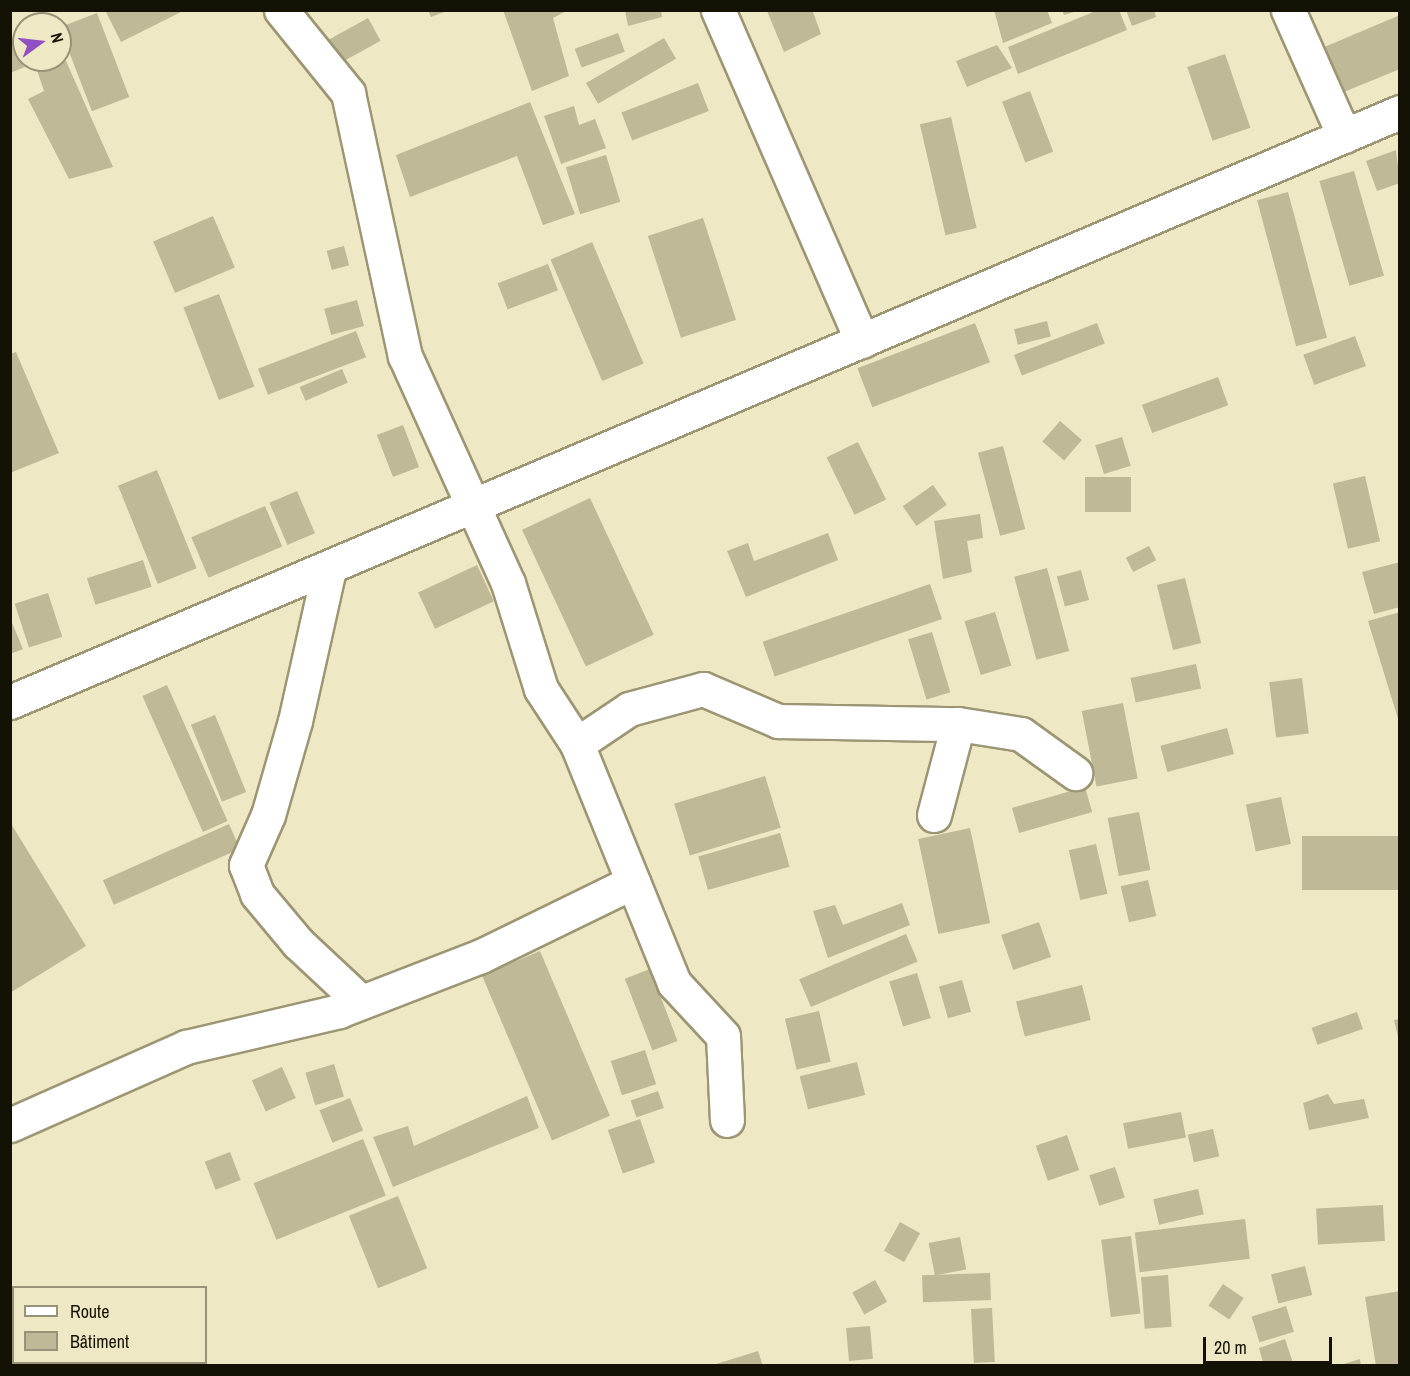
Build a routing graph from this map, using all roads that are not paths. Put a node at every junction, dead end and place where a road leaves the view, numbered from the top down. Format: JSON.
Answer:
{"nodes":[{"id":1,"x":281,"y":10,"type":"edge"},
{"id":2,"x":717,"y":10,"type":"edge"},
{"id":3,"x":1288,"y":10,"type":"edge"},
{"id":4,"x":1400,"y":112,"type":"edge"},
{"id":5,"x":1344,"y":136,"type":"junction"},
{"id":6,"x":862,"y":341,"type":"junction"},
{"id":7,"x":475,"y":507,"type":"junction"},
{"id":8,"x":329,"y":569,"type":"junction"},
{"id":9,"x":10,"y":702,"type":"edge"},
{"id":10,"x":958,"y":724,"type":"junction"},
{"id":11,"x":577,"y":744,"type":"junction"},
{"id":12,"x":1075,"y":773,"type":"dead end"},
{"id":13,"x":934,"y":815,"type":"dead end"},
{"id":14,"x":633,"y":882,"type":"junction"},
{"id":15,"x":362,"y":1002,"type":"junction"},
{"id":16,"x":727,"y":1120,"type":"dead end"},
{"id":17,"x":10,"y":1125,"type":"edge"}],
"edges":[{"from":1,"to":7,"type":"street"},
{"from":2,"to":6,"type":"street"},
{"from":3,"to":5,"type":"street"},
{"from":4,"to":5,"type":"street"},
{"from":5,"to":6,"type":"street"},
{"from":6,"to":7,"type":"street"},
{"from":7,"to":8,"type":"street"},
{"from":7,"to":11,"type":"street"},
{"from":8,"to":9,"type":"street"},
{"from":8,"to":15,"type":"street"},
{"from":10,"to":11,"type":"street"},
{"from":10,"to":12,"type":"street"},
{"from":10,"to":13,"type":"street"},
{"from":11,"to":14,"type":"street"},
{"from":14,"to":15,"type":"street"},
{"from":14,"to":16,"type":"street"},
{"from":15,"to":17,"type":"street"}]}
